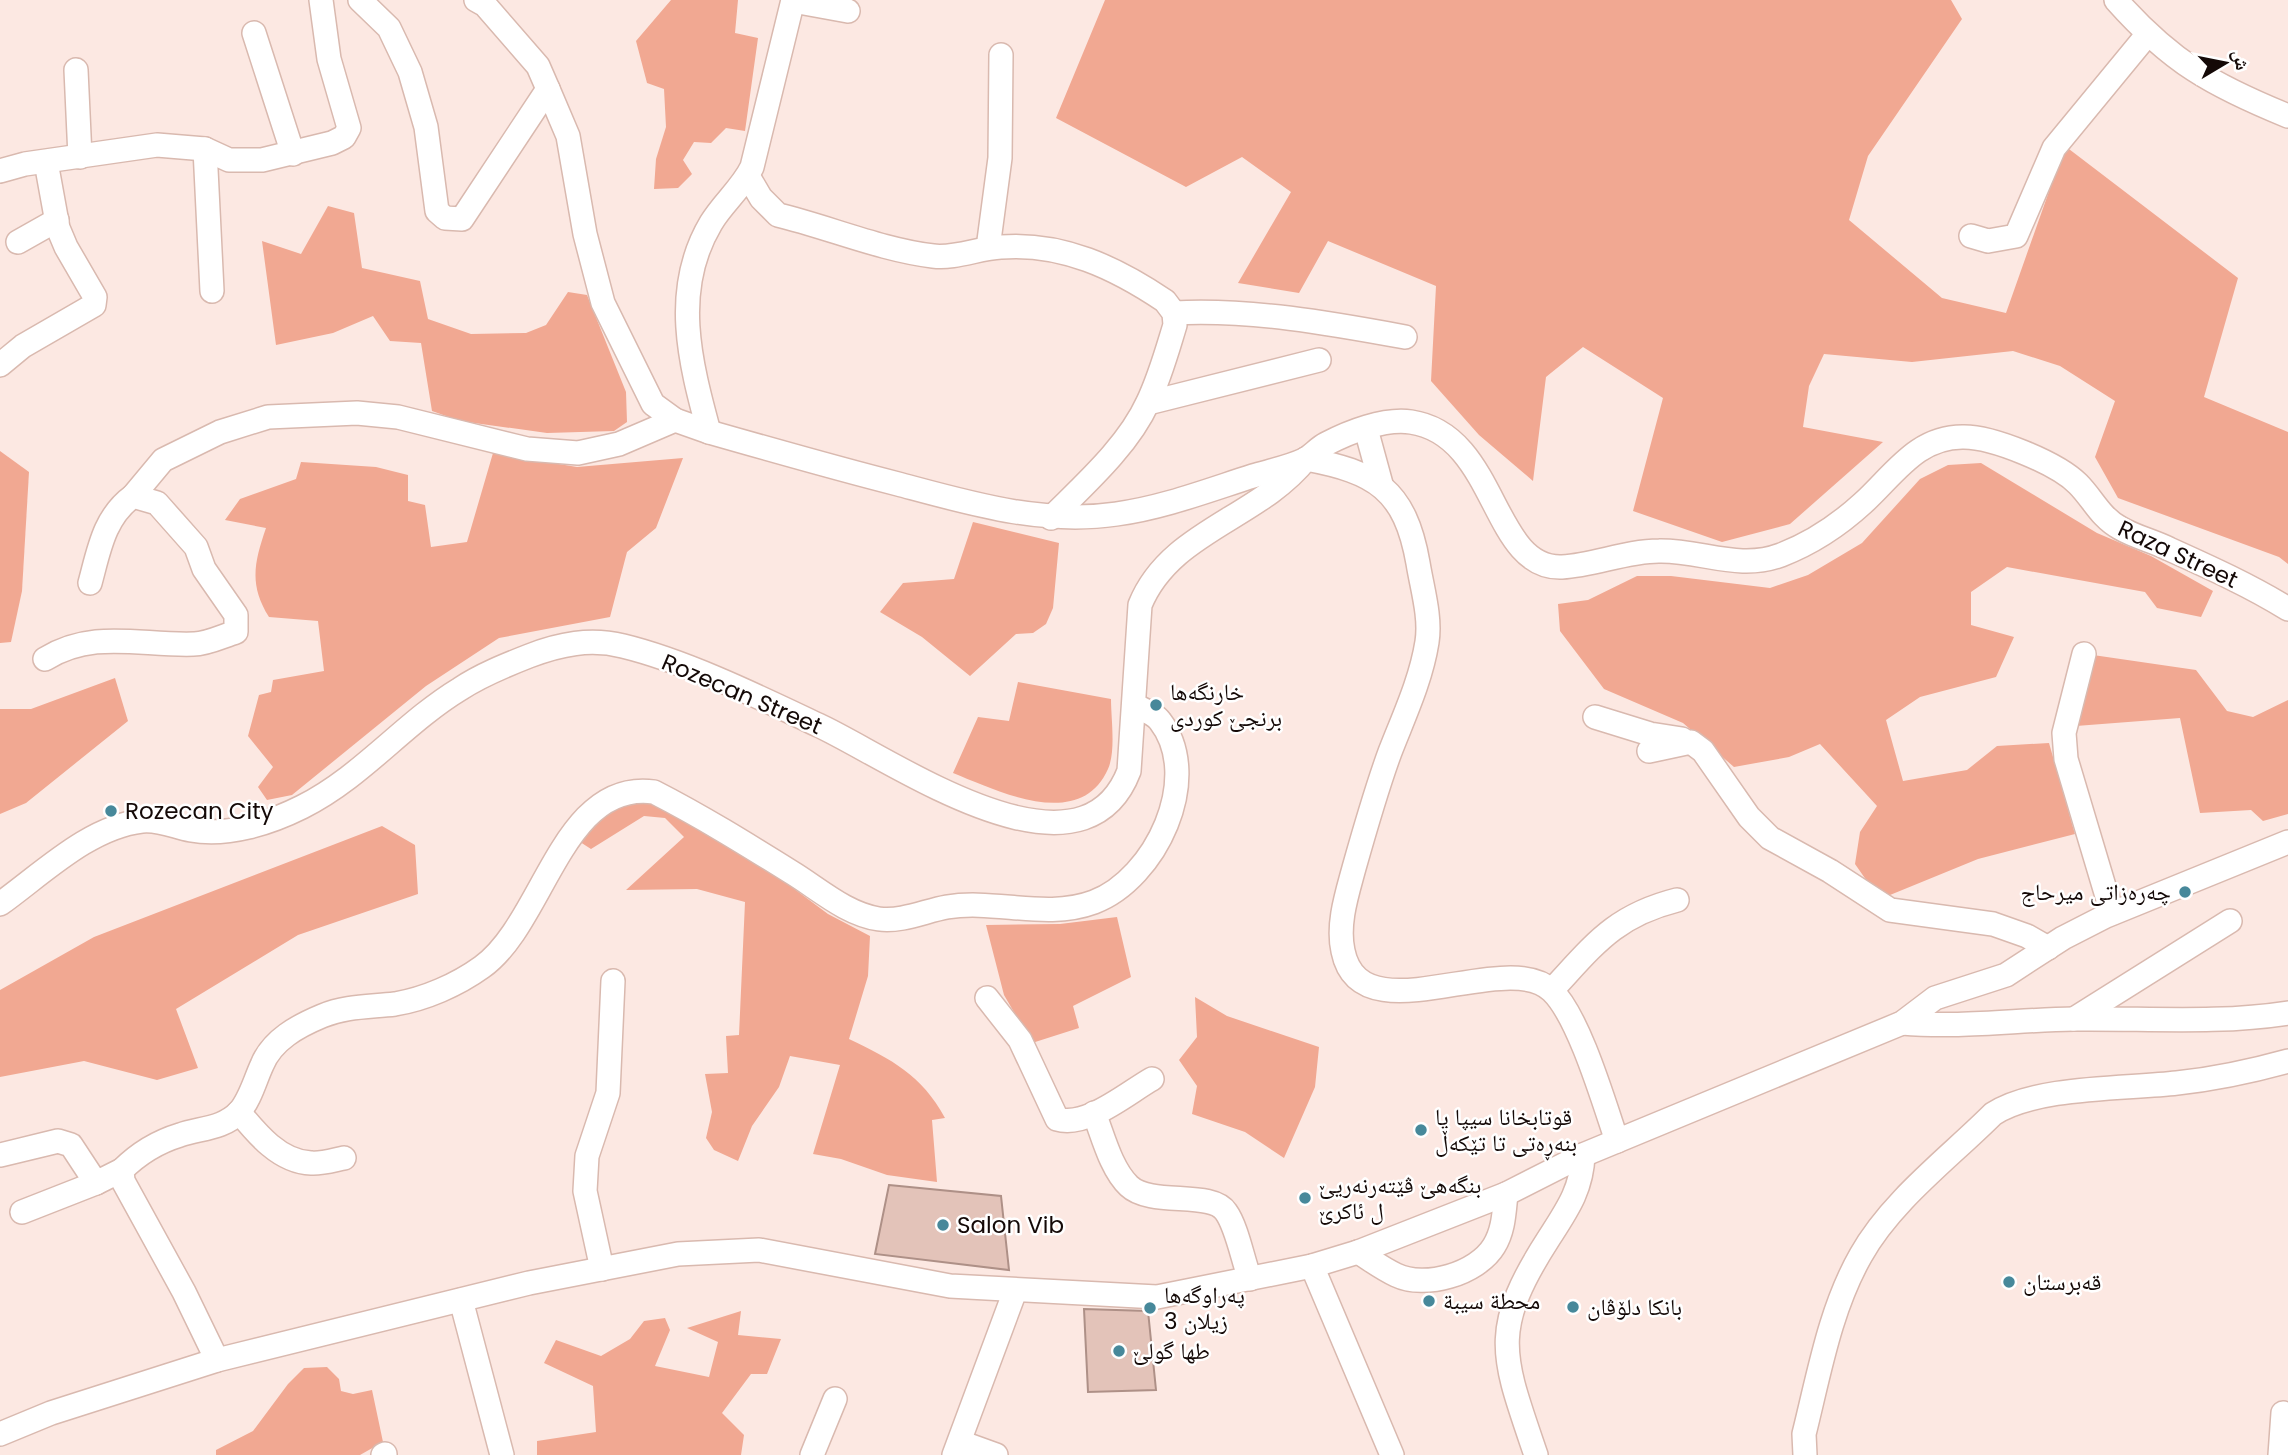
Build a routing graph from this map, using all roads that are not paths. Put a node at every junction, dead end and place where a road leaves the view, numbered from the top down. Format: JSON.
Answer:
{"nodes":[{"id":1,"x":321,"y":0,"type":"edge"},
{"id":2,"x":360,"y":0,"type":"edge"},
{"id":3,"x":476,"y":0,"type":"edge"},
{"id":4,"x":2116,"y":0,"type":"edge"},
{"id":5,"x":793,"y":1,"type":"edge"},
{"id":6,"x":848,"y":12,"type":"dead end"},
{"id":7,"x":254,"y":33,"type":"dead end"},
{"id":8,"x":2147,"y":35,"type":"junction"},
{"id":9,"x":1001,"y":55,"type":"dead end"},
{"id":10,"x":76,"y":70,"type":"dead end"},
{"id":11,"x":548,"y":89,"type":"junction"},
{"id":12,"x":2288,"y":116,"type":"edge"},
{"id":13,"x":205,"y":149,"type":"junction"},
{"id":14,"x":293,"y":154,"type":"junction"},
{"id":15,"x":80,"y":157,"type":"junction"},
{"id":16,"x":46,"y":162,"type":"junction"},
{"id":17,"x":0,"y":171,"type":"edge"},
{"id":18,"x":748,"y":176,"type":"junction"},
{"id":19,"x":57,"y":220,"type":"junction"},
{"id":20,"x":1971,"y":236,"type":"dead end"},
{"id":21,"x":18,"y":242,"type":"dead end"},
{"id":22,"x":988,"y":248,"type":"junction"},
{"id":23,"x":212,"y":291,"type":"dead end"},
{"id":24,"x":1174,"y":313,"type":"junction"},
{"id":25,"x":1405,"y":337,"type":"dead end"},
{"id":26,"x":1319,"y":360,"type":"dead end"},
{"id":27,"x":0,"y":365,"type":"edge"},
{"id":28,"x":1148,"y":403,"type":"junction"},
{"id":29,"x":675,"y":420,"type":"junction"},
{"id":30,"x":1366,"y":429,"type":"junction"},
{"id":31,"x":709,"y":432,"type":"junction"},
{"id":32,"x":1306,"y":459,"type":"junction"},
{"id":33,"x":1381,"y":484,"type":"junction"},
{"id":34,"x":133,"y":496,"type":"junction"},
{"id":35,"x":1051,"y":518,"type":"junction"},
{"id":36,"x":90,"y":583,"type":"dead end"},
{"id":37,"x":2288,"y":609,"type":"edge"},
{"id":38,"x":2084,"y":654,"type":"dead end"},
{"id":39,"x":45,"y":659,"type":"dead end"},
{"id":40,"x":1134,"y":705,"type":"junction"},
{"id":41,"x":1595,"y":717,"type":"dead end"},
{"id":42,"x":1691,"y":743,"type":"junction"},
{"id":43,"x":1649,"y":751,"type":"dead end"},
{"id":44,"x":2288,"y":842,"type":"edge"},
{"id":45,"x":1677,"y":900,"type":"dead end"},
{"id":46,"x":0,"y":904,"type":"edge"},
{"id":47,"x":2112,"y":914,"type":"junction"},
{"id":48,"x":2230,"y":921,"type":"dead end"},
{"id":49,"x":2048,"y":948,"type":"junction"},
{"id":50,"x":613,"y":981,"type":"dead end"},
{"id":51,"x":1552,"y":990,"type":"junction"},
{"id":52,"x":987,"y":998,"type":"dead end"},
{"id":53,"x":2288,"y":1013,"type":"edge"},
{"id":54,"x":2074,"y":1019,"type":"junction"},
{"id":55,"x":1902,"y":1023,"type":"junction"},
{"id":56,"x":2288,"y":1061,"type":"edge"},
{"id":57,"x":1152,"y":1079,"type":"dead end"},
{"id":58,"x":239,"y":1112,"type":"junction"},
{"id":59,"x":1094,"y":1113,"type":"junction"},
{"id":60,"x":1617,"y":1141,"type":"junction"},
{"id":61,"x":1583,"y":1155,"type":"junction"},
{"id":62,"x":0,"y":1156,"type":"edge"},
{"id":63,"x":344,"y":1158,"type":"dead end"},
{"id":64,"x":122,"y":1170,"type":"junction"},
{"id":65,"x":96,"y":1183,"type":"junction"},
{"id":66,"x":1506,"y":1194,"type":"junction"},
{"id":67,"x":22,"y":1212,"type":"dead end"},
{"id":68,"x":1358,"y":1252,"type":"junction"},
{"id":69,"x":1312,"y":1266,"type":"junction"},
{"id":70,"x":602,"y":1269,"type":"junction"},
{"id":71,"x":1250,"y":1279,"type":"junction"},
{"id":72,"x":1015,"y":1291,"type":"junction"},
{"id":73,"x":461,"y":1300,"type":"junction"},
{"id":74,"x":217,"y":1360,"type":"junction"},
{"id":75,"x":835,"y":1399,"type":"dead end"},
{"id":76,"x":2283,"y":1413,"type":"dead end"},
{"id":77,"x":0,"y":1434,"type":"edge"},
{"id":78,"x":957,"y":1449,"type":"edge"},
{"id":79,"x":502,"y":1455,"type":"edge"},
{"id":80,"x":812,"y":1455,"type":"edge"},
{"id":81,"x":996,"y":1455,"type":"edge"},
{"id":82,"x":1392,"y":1455,"type":"edge"},
{"id":83,"x":1536,"y":1455,"type":"edge"},
{"id":84,"x":1805,"y":1455,"type":"edge"},
{"id":85,"x":2280,"y":1455,"type":"edge"}],
"edges":[{"from":1,"to":14,"type":"street"},
{"from":2,"to":11,"type":"street"},
{"from":3,"to":11,"type":"street"},
{"from":4,"to":8,"type":"street"},
{"from":5,"to":6,"type":"street"},
{"from":5,"to":18,"type":"street"},
{"from":7,"to":14,"type":"street"},
{"from":8,"to":12,"type":"street"},
{"from":8,"to":20,"type":"street"},
{"from":9,"to":22,"type":"street"},
{"from":10,"to":15,"type":"street"},
{"from":11,"to":29,"type":"street"},
{"from":13,"to":14,"type":"street"},
{"from":13,"to":15,"type":"street"},
{"from":13,"to":23,"type":"street"},
{"from":15,"to":16,"type":"street"},
{"from":16,"to":17,"type":"street"},
{"from":16,"to":19,"type":"street"},
{"from":18,"to":22,"type":"street"},
{"from":18,"to":31,"type":"street"},
{"from":19,"to":21,"type":"street"},
{"from":19,"to":27,"type":"street"},
{"from":22,"to":24,"type":"street"},
{"from":24,"to":25,"type":"street"},
{"from":24,"to":28,"type":"street"},
{"from":26,"to":28,"type":"street"},
{"from":28,"to":35,"type":"street"},
{"from":29,"to":31,"type":"street"},
{"from":29,"to":34,"type":"street"},
{"from":30,"to":32,"type":"street","name":"Raza Street"},
{"from":30,"to":33,"type":"street"},
{"from":30,"to":37,"type":"street","name":"Raza Street"},
{"from":31,"to":35,"type":"street"},
{"from":32,"to":33,"type":"street"},
{"from":32,"to":35,"type":"street"},
{"from":32,"to":40,"type":"street","name":"Rozecan Street"},
{"from":33,"to":51,"type":"street"},
{"from":34,"to":36,"type":"street"},
{"from":34,"to":39,"type":"street"},
{"from":38,"to":47,"type":"street"},
{"from":40,"to":46,"type":"street","name":"Rozecan Street"},
{"from":40,"to":58,"type":"street"},
{"from":41,"to":42,"type":"street"},
{"from":42,"to":43,"type":"street"},
{"from":42,"to":49,"type":"street"},
{"from":44,"to":47,"type":"street"},
{"from":45,"to":51,"type":"street"},
{"from":47,"to":49,"type":"street"},
{"from":48,"to":54,"type":"street"},
{"from":49,"to":55,"type":"street"},
{"from":50,"to":70,"type":"street"},
{"from":51,"to":60,"type":"street"},
{"from":52,"to":59,"type":"street"},
{"from":53,"to":54,"type":"street"},
{"from":54,"to":55,"type":"street"},
{"from":55,"to":60,"type":"street"},
{"from":56,"to":84,"type":"street"},
{"from":57,"to":59,"type":"street"},
{"from":58,"to":63,"type":"street"},
{"from":58,"to":64,"type":"street"},
{"from":59,"to":71,"type":"street"},
{"from":60,"to":61,"type":"street"},
{"from":61,"to":66,"type":"street"},
{"from":61,"to":83,"type":"street"},
{"from":62,"to":65,"type":"street"},
{"from":64,"to":65,"type":"street"},
{"from":64,"to":74,"type":"street"},
{"from":65,"to":67,"type":"street"},
{"from":66,"to":68,"type":"street"},
{"from":66,"to":68,"type":"street"},
{"from":68,"to":69,"type":"street"},
{"from":69,"to":71,"type":"street"},
{"from":69,"to":82,"type":"street"},
{"from":70,"to":72,"type":"street"},
{"from":70,"to":73,"type":"street"},
{"from":71,"to":72,"type":"street"},
{"from":72,"to":78,"type":"street"},
{"from":73,"to":74,"type":"street"},
{"from":73,"to":79,"type":"street"},
{"from":74,"to":77,"type":"street"},
{"from":75,"to":80,"type":"street"},
{"from":76,"to":85,"type":"street"},
{"from":78,"to":81,"type":"street"}]}
